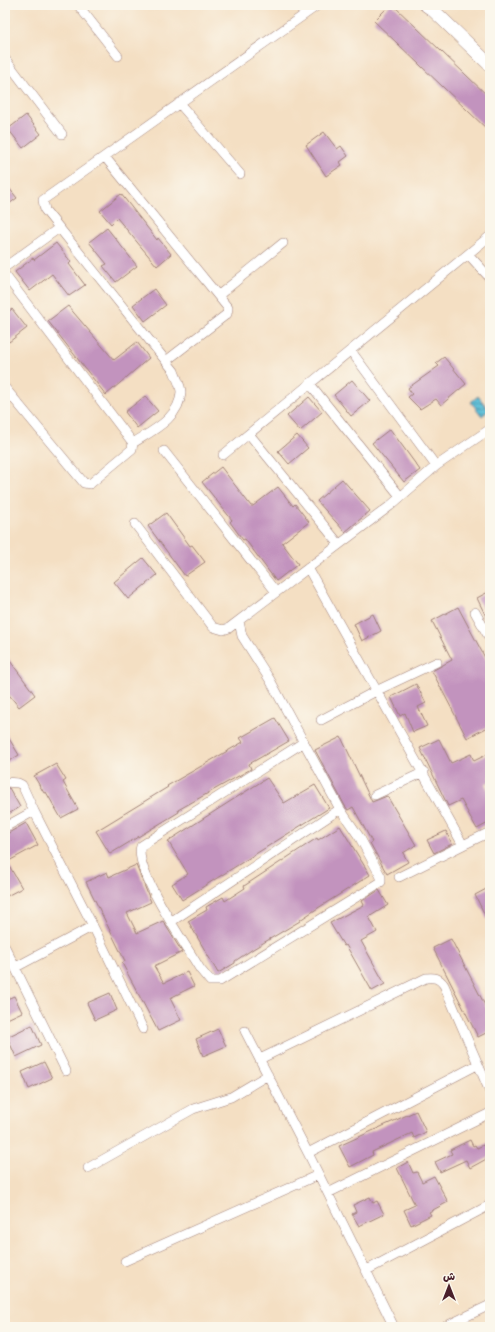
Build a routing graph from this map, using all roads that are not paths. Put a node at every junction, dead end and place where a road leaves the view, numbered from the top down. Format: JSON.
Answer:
{"nodes":[{"id":1,"x":78,"y":5,"type":"edge"},
{"id":2,"x":318,"y":5,"type":"edge"},
{"id":3,"x":430,"y":7,"type":"edge"},
{"id":4,"x":118,"y":56,"type":"dead end"},
{"id":5,"x":5,"y":59,"type":"edge"},
{"id":6,"x":490,"y":65,"type":"edge"},
{"id":7,"x":179,"y":103,"type":"junction"},
{"id":8,"x":62,"y":134,"type":"dead end"},
{"id":9,"x":105,"y":157,"type":"junction"},
{"id":10,"x":240,"y":174,"type":"dead end"},
{"id":11,"x":59,"y":228,"type":"junction"},
{"id":12,"x":490,"y":236,"type":"edge"},
{"id":13,"x":283,"y":243,"type":"dead end"},
{"id":14,"x":468,"y":254,"type":"junction"},
{"id":15,"x":5,"y":267,"type":"edge"},
{"id":16,"x":5,"y":275,"type":"edge"},
{"id":17,"x":490,"y":278,"type":"edge"},
{"id":18,"x":219,"y":295,"type":"junction"},
{"id":19,"x":350,"y":351,"type":"junction"},
{"id":20,"x":166,"y":361,"type":"junction"},
{"id":21,"x":310,"y":384,"type":"junction"},
{"id":22,"x":5,"y":388,"type":"edge"},
{"id":23,"x":490,"y":429,"type":"edge"},
{"id":24,"x":249,"y":434,"type":"junction"},
{"id":25,"x":133,"y":443,"type":"junction"},
{"id":26,"x":164,"y":451,"type":"dead end"},
{"id":27,"x":223,"y":455,"type":"dead end"},
{"id":28,"x":436,"y":466,"type":"junction"},
{"id":29,"x":400,"y":496,"type":"junction"},
{"id":30,"x":135,"y":524,"type":"dead end"},
{"id":31,"x":339,"y":544,"type":"junction"},
{"id":32,"x":308,"y":568,"type":"junction"},
{"id":33,"x":276,"y":592,"type":"junction"},
{"id":34,"x":475,"y":612,"type":"dead end"},
{"id":35,"x":238,"y":621,"type":"junction"},
{"id":36,"x":489,"y":633,"type":"edge"},
{"id":37,"x":438,"y":662,"type":"dead end"},
{"id":38,"x":378,"y":690,"type":"junction"},
{"id":39,"x":321,"y":720,"type":"dead end"},
{"id":40,"x":304,"y":742,"type":"junction"},
{"id":41,"x":424,"y":772,"type":"junction"},
{"id":42,"x":5,"y":782,"type":"edge"},
{"id":43,"x":375,"y":794,"type":"dead end"},
{"id":44,"x":340,"y":810,"type":"junction"},
{"id":45,"x":34,"y":811,"type":"junction"},
{"id":46,"x":5,"y":827,"type":"edge"},
{"id":47,"x":490,"y":832,"type":"edge"},
{"id":48,"x":463,"y":845,"type":"junction"},
{"id":49,"x":398,"y":877,"type":"dead end"},
{"id":50,"x":172,"y":921,"type":"junction"},
{"id":51,"x":93,"y":926,"type":"junction"},
{"id":52,"x":5,"y":947,"type":"edge"},
{"id":53,"x":16,"y":967,"type":"junction"},
{"id":54,"x":143,"y":1029,"type":"dead end"},
{"id":55,"x":245,"y":1031,"type":"dead end"},
{"id":56,"x":260,"y":1058,"type":"junction"},
{"id":57,"x":478,"y":1065,"type":"junction"},
{"id":58,"x":66,"y":1071,"type":"dead end"},
{"id":59,"x":268,"y":1074,"type":"junction"},
{"id":60,"x":490,"y":1092,"type":"edge"},
{"id":61,"x":490,"y":1113,"type":"edge"},
{"id":62,"x":308,"y":1152,"type":"junction"},
{"id":63,"x":88,"y":1168,"type":"dead end"},
{"id":64,"x":318,"y":1175,"type":"junction"},
{"id":65,"x":328,"y":1193,"type":"junction"},
{"id":66,"x":490,"y":1205,"type":"edge"},
{"id":67,"x":125,"y":1261,"type":"dead end"},
{"id":68,"x":367,"y":1270,"type":"junction"},
{"id":69,"x":490,"y":1305,"type":"edge"},
{"id":70,"x":394,"y":1327,"type":"edge"},
{"id":71,"x":446,"y":1327,"type":"edge"}],
"edges":[{"from":1,"to":4,"type":"street"},
{"from":2,"to":7,"type":"street"},
{"from":3,"to":6,"type":"main road"},
{"from":5,"to":8,"type":"street"},
{"from":7,"to":9,"type":"street"},
{"from":7,"to":10,"type":"street"},
{"from":9,"to":11,"type":"street"},
{"from":9,"to":18,"type":"street"},
{"from":11,"to":15,"type":"street"},
{"from":11,"to":20,"type":"street"},
{"from":12,"to":14,"type":"street"},
{"from":13,"to":18,"type":"street"},
{"from":14,"to":17,"type":"street"},
{"from":14,"to":19,"type":"street"},
{"from":16,"to":25,"type":"street"},
{"from":18,"to":20,"type":"street"},
{"from":19,"to":21,"type":"street"},
{"from":19,"to":28,"type":"street"},
{"from":20,"to":25,"type":"street"},
{"from":21,"to":24,"type":"street"},
{"from":21,"to":29,"type":"street"},
{"from":22,"to":25,"type":"street"},
{"from":23,"to":28,"type":"street"},
{"from":24,"to":27,"type":"street"},
{"from":24,"to":31,"type":"street"},
{"from":26,"to":33,"type":"street"},
{"from":28,"to":29,"type":"street"},
{"from":29,"to":31,"type":"street"},
{"from":30,"to":35,"type":"street"},
{"from":31,"to":32,"type":"street"},
{"from":32,"to":33,"type":"street"},
{"from":32,"to":38,"type":"street"},
{"from":33,"to":35,"type":"street"},
{"from":34,"to":36,"type":"street"},
{"from":35,"to":40,"type":"street"},
{"from":37,"to":38,"type":"street"},
{"from":38,"to":39,"type":"street"},
{"from":38,"to":41,"type":"street"},
{"from":40,"to":44,"type":"street"},
{"from":40,"to":50,"type":"street"},
{"from":41,"to":43,"type":"street"},
{"from":41,"to":48,"type":"street"},
{"from":42,"to":45,"type":"street"},
{"from":44,"to":50,"type":"street"},
{"from":44,"to":50,"type":"street"},
{"from":45,"to":46,"type":"street"},
{"from":45,"to":51,"type":"street"},
{"from":47,"to":48,"type":"street"},
{"from":48,"to":49,"type":"street"},
{"from":51,"to":53,"type":"street"},
{"from":51,"to":54,"type":"street"},
{"from":52,"to":53,"type":"street"},
{"from":53,"to":58,"type":"street"},
{"from":55,"to":56,"type":"street"},
{"from":56,"to":57,"type":"street"},
{"from":56,"to":59,"type":"street"},
{"from":57,"to":60,"type":"street"},
{"from":57,"to":62,"type":"street"},
{"from":59,"to":62,"type":"street"},
{"from":59,"to":63,"type":"street"},
{"from":61,"to":65,"type":"street"},
{"from":62,"to":64,"type":"street"},
{"from":64,"to":65,"type":"street"},
{"from":64,"to":67,"type":"street"},
{"from":65,"to":68,"type":"street"},
{"from":66,"to":68,"type":"street"},
{"from":68,"to":70,"type":"street"},
{"from":69,"to":71,"type":"street"}]}
